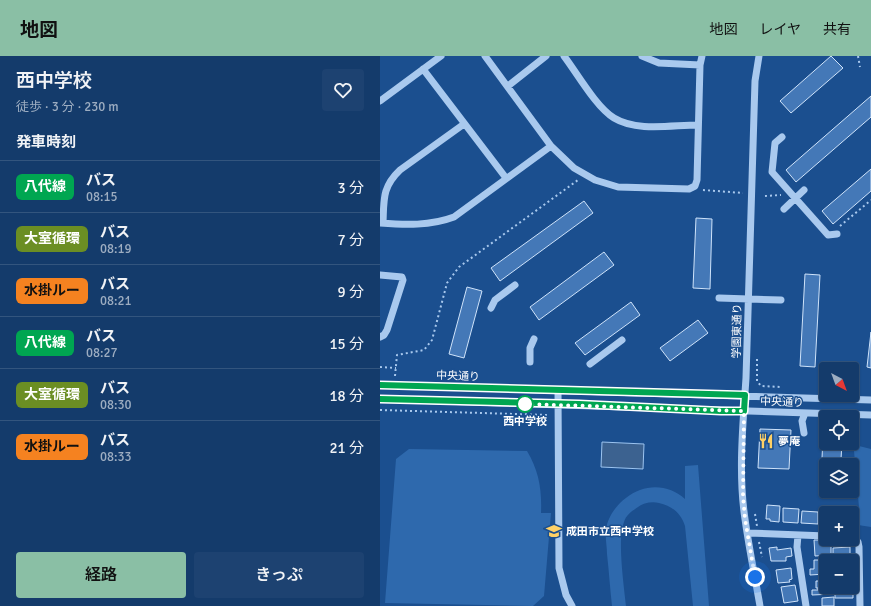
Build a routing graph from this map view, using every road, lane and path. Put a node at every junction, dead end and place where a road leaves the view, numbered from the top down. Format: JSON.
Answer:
{"nodes":[{"id":1,"x":441,"y":56,"type":"edge"},
{"id":2,"x":485,"y":56,"type":"edge"},
{"id":3,"x":546,"y":56,"type":"edge"},
{"id":4,"x":564,"y":56,"type":"edge"},
{"id":5,"x":642,"y":56,"type":"edge"},
{"id":6,"x":702,"y":56,"type":"edge"},
{"id":7,"x":759,"y":56,"type":"edge"},
{"id":8,"x":858,"y":56,"type":"edge"},
{"id":9,"x":700,"y":65,"type":"junction"},
{"id":10,"x":860,"y":67,"type":"dead end"},
{"id":11,"x":423,"y":69,"type":"junction"},
{"id":12,"x":508,"y":86,"type":"junction"},
{"id":13,"x":380,"y":101,"type":"edge"},
{"id":14,"x":464,"y":124,"type":"junction"},
{"id":15,"x":698,"y":125,"type":"junction"},
{"id":16,"x":782,"y":137,"type":"dead end"},
{"id":17,"x":551,"y":146,"type":"junction"},
{"id":18,"x":585,"y":175,"type":"junction"},
{"id":19,"x":506,"y":178,"type":"junction"},
{"id":20,"x":689,"y":189,"type":"junction"},
{"id":21,"x":804,"y":190,"type":"dead end"},
{"id":22,"x":743,"y":193,"type":"dead end"},
{"id":23,"x":794,"y":198,"type":"junction"},
{"id":24,"x":784,"y":209,"type":"dead end"},
{"id":25,"x":382,"y":223,"type":"edge"},
{"id":26,"x":837,"y":234,"type":"dead end"},
{"id":27,"x":380,"y":275,"type":"edge"},
{"id":28,"x":514,"y":285,"type":"dead end"},
{"id":29,"x":719,"y":298,"type":"dead end"},
{"id":30,"x":748,"y":298,"type":"junction"},
{"id":31,"x":781,"y":300,"type":"dead end"},
{"id":32,"x":491,"y":308,"type":"dead end"},
{"id":33,"x":380,"y":337,"type":"edge"},
{"id":34,"x":534,"y":339,"type":"dead end"},
{"id":35,"x":622,"y":340,"type":"dead end"},
{"id":36,"x":757,"y":358,"type":"dead end"},
{"id":37,"x":530,"y":362,"type":"dead end"},
{"id":38,"x":590,"y":364,"type":"dead end"},
{"id":39,"x":380,"y":367,"type":"edge"},
{"id":40,"x":396,"y":368,"type":"junction"},
{"id":41,"x":395,"y":376,"type":"dead end"},
{"id":42,"x":380,"y":385,"type":"edge"},
{"id":43,"x":783,"y":387,"type":"dead end"},
{"id":44,"x":558,"y":390,"type":"junction"},
{"id":45,"x":745,"y":395,"type":"junction"},
{"id":46,"x":380,"y":399,"type":"edge"},
{"id":47,"x":871,"y":400,"type":"edge"},
{"id":48,"x":559,"y":405,"type":"junction"},
{"id":49,"x":380,"y":410,"type":"edge"},
{"id":50,"x":744,"y":411,"type":"junction"},
{"id":51,"x":805,"y":413,"type":"junction"},
{"id":52,"x":559,"y":415,"type":"junction"},
{"id":53,"x":871,"y":415,"type":"edge"},
{"id":54,"x":804,"y":433,"type":"dead end"},
{"id":55,"x":754,"y":513,"type":"dead end"},
{"id":56,"x":748,"y":533,"type":"junction"},
{"id":57,"x":758,"y":534,"type":"junction"},
{"id":58,"x":798,"y":535,"type":"junction"},
{"id":59,"x":819,"y":536,"type":"edge"},
{"id":60,"x":859,"y":546,"type":"edge"},
{"id":61,"x":762,"y":563,"type":"dead end"},
{"id":62,"x":572,"y":606,"type":"edge"},
{"id":63,"x":760,"y":606,"type":"edge"},
{"id":64,"x":806,"y":606,"type":"edge"},
{"id":65,"x":860,"y":606,"type":"edge"}],
"edges":[{"from":1,"to":11,"type":"street"},
{"from":2,"to":12,"type":"street"},
{"from":3,"to":12,"type":"street"},
{"from":4,"to":15,"type":"street"},
{"from":5,"to":9,"type":"street"},
{"from":6,"to":9,"type":"street"},
{"from":7,"to":30,"type":"street","name":"学園東通り"},
{"from":8,"to":10,"type":"path"},
{"from":9,"to":15,"type":"street"},
{"from":11,"to":13,"type":"street"},
{"from":11,"to":14,"type":"street"},
{"from":12,"to":17,"type":"street"},
{"from":14,"to":19,"type":"street"},
{"from":14,"to":25,"type":"street"},
{"from":15,"to":20,"type":"street"},
{"from":16,"to":23,"type":"street"},
{"from":17,"to":18,"type":"street"},
{"from":17,"to":19,"type":"street"},
{"from":18,"to":20,"type":"street"},
{"from":18,"to":40,"type":"path"},
{"from":19,"to":25,"type":"street"},
{"from":20,"to":22,"type":"path"},
{"from":21,"to":23,"type":"street"},
{"from":23,"to":24,"type":"street"},
{"from":23,"to":26,"type":"street"},
{"from":27,"to":33,"type":"street"},
{"from":28,"to":32,"type":"street"},
{"from":29,"to":30,"type":"street"},
{"from":30,"to":31,"type":"street"},
{"from":30,"to":45,"type":"street","name":"学園東通り"},
{"from":34,"to":37,"type":"street"},
{"from":35,"to":38,"type":"street"},
{"from":36,"to":43,"type":"path"},
{"from":39,"to":40,"type":"path"},
{"from":40,"to":41,"type":"path"},
{"from":42,"to":44,"type":"street","name":"中央通り"},
{"from":44,"to":45,"type":"street","name":"中央通り"},
{"from":44,"to":48,"type":"street"},
{"from":45,"to":47,"type":"street","name":"中央通り"},
{"from":45,"to":50,"type":"street","name":"学園東通り"},
{"from":46,"to":48,"type":"street","name":"中央通り"},
{"from":48,"to":50,"type":"street","name":"中央通り"},
{"from":48,"to":52,"type":"street"},
{"from":49,"to":52,"type":"path"},
{"from":50,"to":51,"type":"street","name":"中央通り"},
{"from":50,"to":56,"type":"street","name":"学園東通り"},
{"from":51,"to":53,"type":"street","name":"中央通り"},
{"from":51,"to":54,"type":"street"},
{"from":52,"to":62,"type":"street"},
{"from":55,"to":57,"type":"path"},
{"from":56,"to":57,"type":"street"},
{"from":56,"to":63,"type":"street","name":"学園東通り"},
{"from":57,"to":58,"type":"street"},
{"from":57,"to":61,"type":"path"},
{"from":58,"to":59,"type":"street"},
{"from":58,"to":64,"type":"street"},
{"from":60,"to":65,"type":"street"}]}
